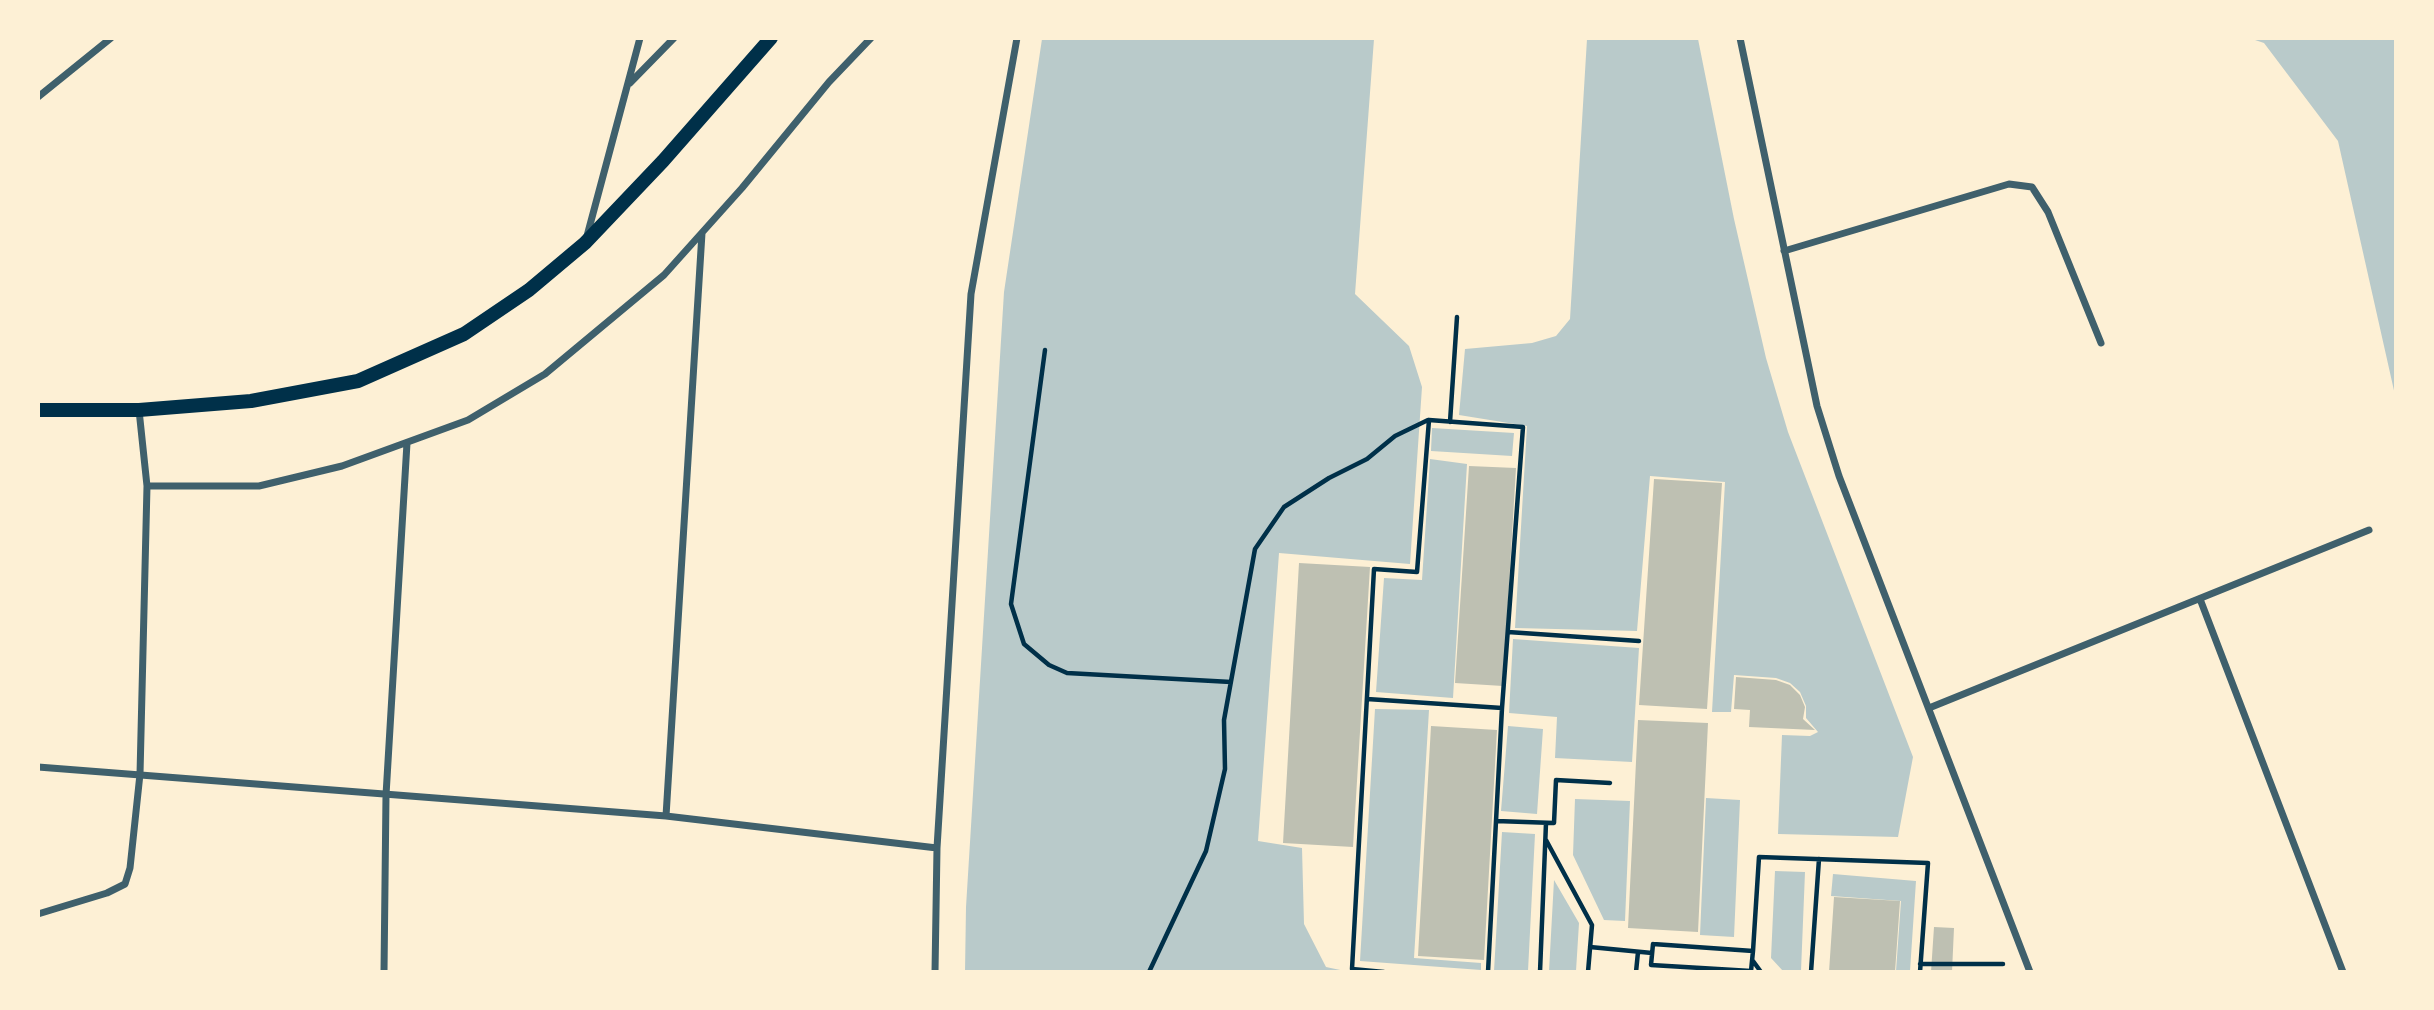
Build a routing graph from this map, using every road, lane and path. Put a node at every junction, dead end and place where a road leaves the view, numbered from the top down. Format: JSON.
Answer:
{"nodes":[{"id":1,"x":111,"y":38,"type":"edge"},
{"id":2,"x":640,"y":38,"type":"edge"},
{"id":3,"x":674,"y":38,"type":"edge"},
{"id":4,"x":771,"y":38,"type":"edge"},
{"id":5,"x":871,"y":38,"type":"edge"},
{"id":6,"x":1017,"y":38,"type":"edge"},
{"id":7,"x":1740,"y":38,"type":"edge"},
{"id":8,"x":629,"y":83,"type":"junction"},
{"id":9,"x":38,"y":97,"type":"edge"},
{"id":10,"x":702,"y":232,"type":"junction"},
{"id":11,"x":585,"y":243,"type":"junction"},
{"id":12,"x":1784,"y":251,"type":"junction"},
{"id":13,"x":1457,"y":317,"type":"dead end"},
{"id":14,"x":2101,"y":343,"type":"dead end"},
{"id":15,"x":1045,"y":350,"type":"dead end"},
{"id":16,"x":38,"y":410,"type":"edge"},
{"id":17,"x":139,"y":410,"type":"junction"},
{"id":18,"x":1429,"y":420,"type":"junction"},
{"id":19,"x":1450,"y":422,"type":"junction"},
{"id":20,"x":407,"y":443,"type":"junction"},
{"id":21,"x":146,"y":486,"type":"junction"},
{"id":22,"x":2369,"y":530,"type":"dead end"},
{"id":23,"x":2200,"y":599,"type":"junction"},
{"id":24,"x":1508,"y":632,"type":"junction"},
{"id":25,"x":1639,"y":641,"type":"dead end"},
{"id":26,"x":1231,"y":682,"type":"junction"},
{"id":27,"x":1367,"y":699,"type":"junction"},
{"id":28,"x":1502,"y":708,"type":"junction"},
{"id":29,"x":1929,"y":708,"type":"junction"},
{"id":30,"x":38,"y":767,"type":"edge"},
{"id":31,"x":139,"y":774,"type":"junction"},
{"id":32,"x":1610,"y":783,"type":"dead end"},
{"id":33,"x":386,"y":795,"type":"junction"},
{"id":34,"x":666,"y":816,"type":"junction"},
{"id":35,"x":1496,"y":821,"type":"junction"},
{"id":36,"x":1546,"y":823,"type":"junction"},
{"id":37,"x":1545,"y":840,"type":"junction"},
{"id":38,"x":937,"y":848,"type":"junction"},
{"id":39,"x":1819,"y":859,"type":"junction"},
{"id":40,"x":38,"y":914,"type":"edge"},
{"id":41,"x":1590,"y":947,"type":"junction"},
{"id":42,"x":1753,"y":951,"type":"junction"},
{"id":43,"x":1638,"y":952,"type":"junction"},
{"id":44,"x":1652,"y":953,"type":"junction"},
{"id":45,"x":1752,"y":960,"type":"junction"},
{"id":46,"x":1920,"y":964,"type":"junction"},
{"id":47,"x":2029,"y":968,"type":"edge"},
{"id":48,"x":1351,"y":970,"type":"edge"},
{"id":49,"x":1695,"y":970,"type":"edge"},
{"id":50,"x":384,"y":971,"type":"edge"},
{"id":51,"x":935,"y":971,"type":"edge"},
{"id":52,"x":1149,"y":971,"type":"edge"},
{"id":53,"x":1384,"y":971,"type":"edge"},
{"id":54,"x":1488,"y":971,"type":"edge"},
{"id":55,"x":1540,"y":971,"type":"edge"},
{"id":56,"x":1588,"y":971,"type":"edge"},
{"id":57,"x":1636,"y":971,"type":"edge"},
{"id":58,"x":1761,"y":971,"type":"edge"},
{"id":59,"x":1811,"y":971,"type":"edge"},
{"id":60,"x":1920,"y":971,"type":"edge"},
{"id":61,"x":2343,"y":971,"type":"edge"}],
"edges":[{"from":1,"to":9,"type":"street"},
{"from":2,"to":8,"type":"street"},
{"from":3,"to":8,"type":"street"},
{"from":4,"to":11,"type":"main road"},
{"from":5,"to":10,"type":"street"},
{"from":6,"to":38,"type":"street"},
{"from":7,"to":12,"type":"street"},
{"from":8,"to":11,"type":"street"},
{"from":10,"to":20,"type":"street"},
{"from":10,"to":34,"type":"street"},
{"from":11,"to":17,"type":"main road"},
{"from":12,"to":14,"type":"street"},
{"from":12,"to":29,"type":"street"},
{"from":13,"to":19,"type":"path"},
{"from":15,"to":26,"type":"path"},
{"from":16,"to":17,"type":"main road"},
{"from":17,"to":21,"type":"street"},
{"from":18,"to":19,"type":"path"},
{"from":18,"to":26,"type":"path"},
{"from":18,"to":27,"type":"path"},
{"from":19,"to":24,"type":"path"},
{"from":20,"to":21,"type":"street"},
{"from":20,"to":33,"type":"street"},
{"from":21,"to":31,"type":"street"},
{"from":22,"to":23,"type":"street"},
{"from":23,"to":29,"type":"street"},
{"from":23,"to":61,"type":"street"},
{"from":24,"to":25,"type":"path"},
{"from":24,"to":28,"type":"path"},
{"from":26,"to":52,"type":"path"},
{"from":27,"to":28,"type":"path"},
{"from":27,"to":48,"type":"path"},
{"from":28,"to":35,"type":"path"},
{"from":29,"to":47,"type":"street"},
{"from":30,"to":31,"type":"street"},
{"from":31,"to":33,"type":"street"},
{"from":31,"to":40,"type":"street"},
{"from":32,"to":36,"type":"path"},
{"from":33,"to":34,"type":"street"},
{"from":33,"to":50,"type":"street"},
{"from":34,"to":38,"type":"street"},
{"from":35,"to":36,"type":"path"},
{"from":35,"to":54,"type":"path"},
{"from":36,"to":37,"type":"path"},
{"from":37,"to":41,"type":"path"},
{"from":37,"to":55,"type":"path"},
{"from":38,"to":51,"type":"street"},
{"from":39,"to":42,"type":"path"},
{"from":39,"to":46,"type":"path"},
{"from":39,"to":59,"type":"path"},
{"from":41,"to":43,"type":"path"},
{"from":41,"to":56,"type":"path"},
{"from":42,"to":44,"type":"path"},
{"from":42,"to":45,"type":"path"},
{"from":43,"to":44,"type":"path"},
{"from":43,"to":57,"type":"path"},
{"from":44,"to":49,"type":"path"},
{"from":45,"to":49,"type":"path"},
{"from":45,"to":58,"type":"path"},
{"from":46,"to":47,"type":"path"},
{"from":46,"to":60,"type":"path"},
{"from":48,"to":53,"type":"path"}]}
